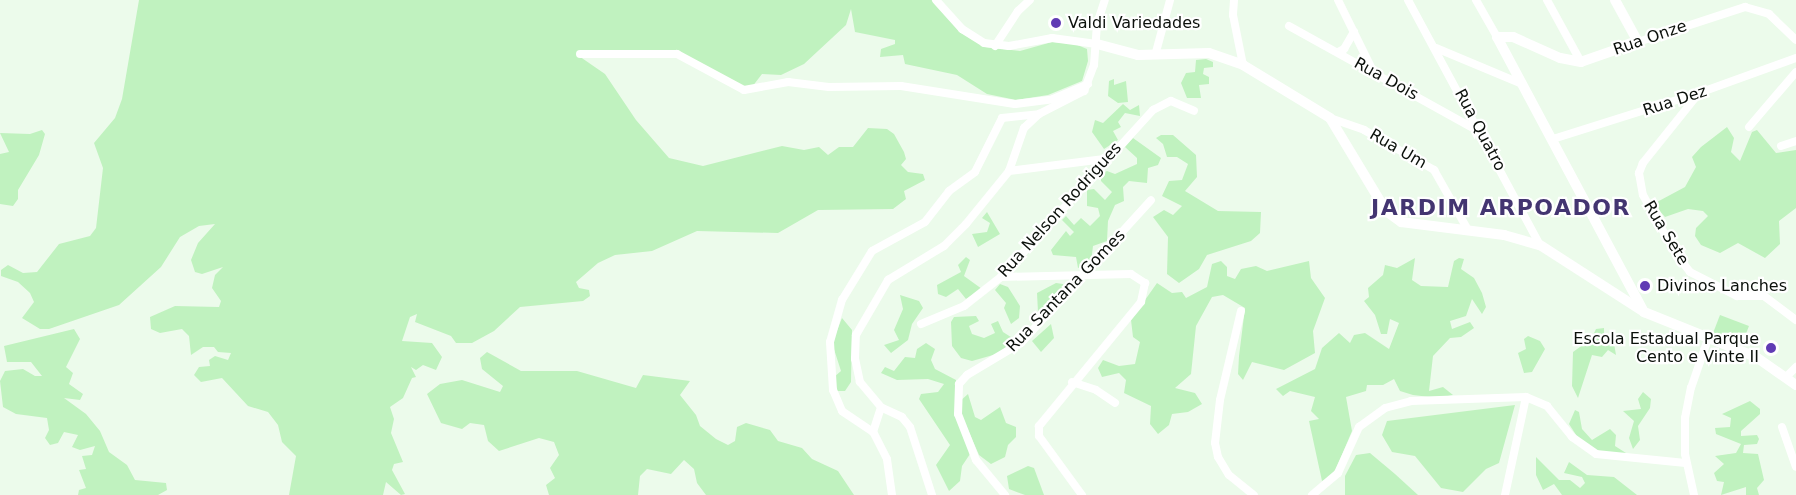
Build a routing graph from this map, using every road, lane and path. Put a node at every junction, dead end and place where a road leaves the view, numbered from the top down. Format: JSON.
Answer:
{"nodes":[{"id":1,"x":936,"y":0,"type":"edge"},
{"id":2,"x":1030,"y":0,"type":"edge"},
{"id":3,"x":1105,"y":0,"type":"edge"},
{"id":4,"x":1170,"y":0,"type":"edge"},
{"id":5,"x":1234,"y":0,"type":"edge"},
{"id":6,"x":1338,"y":0,"type":"edge"},
{"id":7,"x":1408,"y":0,"type":"edge"},
{"id":8,"x":1476,"y":0,"type":"edge"},
{"id":9,"x":1546,"y":0,"type":"edge"},
{"id":10,"x":1615,"y":0,"type":"edge"},
{"id":11,"x":1289,"y":26,"type":"dead end"},
{"id":12,"x":1354,"y":32,"type":"junction"},
{"id":13,"x":1497,"y":37,"type":"junction"},
{"id":14,"x":1796,"y":40,"type":"edge"},
{"id":15,"x":1638,"y":42,"type":"junction"},
{"id":16,"x":1096,"y":44,"type":"junction"},
{"id":17,"x":995,"y":46,"type":"junction"},
{"id":18,"x":1436,"y":48,"type":"junction"},
{"id":19,"x":1156,"y":52,"type":"junction"},
{"id":20,"x":1338,"y":52,"type":"junction"},
{"id":21,"x":580,"y":54,"type":"dead end"},
{"id":22,"x":1796,"y":58,"type":"edge"},
{"id":23,"x":1581,"y":62,"type":"junction"},
{"id":24,"x":1243,"y":65,"type":"junction"},
{"id":25,"x":1374,"y":72,"type":"junction"},
{"id":26,"x":1796,"y":72,"type":"edge"},
{"id":27,"x":1088,"y":84,"type":"junction"},
{"id":28,"x":1522,"y":84,"type":"junction"},
{"id":29,"x":1699,"y":93,"type":"junction"},
{"id":30,"x":1194,"y":111,"type":"dead end"},
{"id":31,"x":1038,"y":114,"type":"junction"},
{"id":32,"x":1330,"y":118,"type":"junction"},
{"id":33,"x":1749,"y":128,"type":"dead end"},
{"id":34,"x":1482,"y":133,"type":"junction"},
{"id":35,"x":1553,"y":140,"type":"junction"},
{"id":36,"x":1796,"y":141,"type":"edge"},
{"id":37,"x":1781,"y":146,"type":"dead end"},
{"id":38,"x":1104,"y":159,"type":"junction"},
{"id":39,"x":1009,"y":171,"type":"junction"},
{"id":40,"x":1151,"y":200,"type":"dead end"},
{"id":41,"x":1468,"y":230,"type":"junction"},
{"id":42,"x":1540,"y":244,"type":"junction"},
{"id":43,"x":1085,"y":275,"type":"junction"},
{"id":44,"x":1001,"y":277,"type":"junction"},
{"id":45,"x":1241,"y":311,"type":"dead end"},
{"id":46,"x":1644,"y":312,"type":"junction"},
{"id":47,"x":1796,"y":320,"type":"edge"},
{"id":48,"x":921,"y":324,"type":"dead end"},
{"id":49,"x":1708,"y":339,"type":"junction"},
{"id":50,"x":1796,"y":368,"type":"edge"},
{"id":51,"x":1787,"y":376,"type":"junction"},
{"id":52,"x":1072,"y":382,"type":"junction"},
{"id":53,"x":1796,"y":384,"type":"edge"},
{"id":54,"x":1526,"y":398,"type":"junction"},
{"id":55,"x":1115,"y":403,"type":"dead end"},
{"id":56,"x":881,"y":407,"type":"junction"},
{"id":57,"x":1782,"y":427,"type":"dead end"},
{"id":58,"x":873,"y":432,"type":"junction"},
{"id":59,"x":1686,"y":463,"type":"junction"},
{"id":60,"x":1796,"y":467,"type":"edge"},
{"id":61,"x":892,"y":495,"type":"edge"},
{"id":62,"x":932,"y":495,"type":"edge"},
{"id":63,"x":993,"y":495,"type":"edge"},
{"id":64,"x":1005,"y":495,"type":"edge"},
{"id":65,"x":1082,"y":495,"type":"edge"},
{"id":66,"x":1254,"y":495,"type":"edge"},
{"id":67,"x":1312,"y":495,"type":"edge"},
{"id":68,"x":1505,"y":495,"type":"edge"},
{"id":69,"x":1694,"y":495,"type":"edge"}],
"edges":[{"from":1,"to":17,"type":"street"},
{"from":2,"to":17,"type":"street"},
{"from":3,"to":16,"type":"street"},
{"from":4,"to":19,"type":"street"},
{"from":5,"to":24,"type":"street"},
{"from":6,"to":12,"type":"street"},
{"from":7,"to":18,"type":"street","name":"Rua Quatro"},
{"from":8,"to":13,"type":"street"},
{"from":9,"to":23,"type":"street"},
{"from":10,"to":15,"type":"street"},
{"from":11,"to":20,"type":"street","name":"Rua Dois"},
{"from":12,"to":20,"type":"street"},
{"from":12,"to":25,"type":"street"},
{"from":13,"to":23,"type":"street"},
{"from":13,"to":28,"type":"street"},
{"from":14,"to":15,"type":"street","name":"Rua Onze"},
{"from":15,"to":23,"type":"street","name":"Rua Onze"},
{"from":16,"to":17,"type":"street"},
{"from":16,"to":19,"type":"street"},
{"from":16,"to":27,"type":"street"},
{"from":18,"to":28,"type":"street"},
{"from":18,"to":34,"type":"street","name":"Rua Quatro"},
{"from":19,"to":24,"type":"street"},
{"from":20,"to":25,"type":"street","name":"Rua Dois"},
{"from":21,"to":27,"type":"street"},
{"from":22,"to":29,"type":"street","name":"Rua Dez"},
{"from":24,"to":32,"type":"street"},
{"from":25,"to":34,"type":"street","name":"Rua Dois"},
{"from":26,"to":33,"type":"street"},
{"from":27,"to":31,"type":"street"},
{"from":28,"to":35,"type":"street"},
{"from":29,"to":35,"type":"street","name":"Rua Dez"},
{"from":29,"to":47,"type":"street","name":"Rua Sete"},
{"from":30,"to":38,"type":"street","name":"Rua Nelson Rodrigues"},
{"from":31,"to":39,"type":"street"},
{"from":31,"to":58,"type":"street"},
{"from":32,"to":41,"type":"street","name":"Rua Um"},
{"from":32,"to":41,"type":"street"},
{"from":34,"to":42,"type":"street","name":"Rua Quatro"},
{"from":35,"to":46,"type":"street"},
{"from":36,"to":37,"type":"street"},
{"from":38,"to":39,"type":"street"},
{"from":38,"to":44,"type":"street","name":"Rua Nelson Rodrigues"},
{"from":39,"to":56,"type":"street"},
{"from":40,"to":43,"type":"street","name":"Rua Santana Gomes"},
{"from":41,"to":42,"type":"street"},
{"from":42,"to":46,"type":"street"},
{"from":43,"to":44,"type":"street"},
{"from":43,"to":52,"type":"street"},
{"from":43,"to":64,"type":"street","name":"Rua Santana Gomes"},
{"from":44,"to":48,"type":"street","name":"Rua Nelson Rodrigues"},
{"from":45,"to":66,"type":"street"},
{"from":46,"to":49,"type":"street"},
{"from":49,"to":51,"type":"street"},
{"from":49,"to":59,"type":"street"},
{"from":50,"to":51,"type":"street"},
{"from":51,"to":53,"type":"street"},
{"from":52,"to":55,"type":"street"},
{"from":52,"to":65,"type":"street"},
{"from":54,"to":59,"type":"street"},
{"from":54,"to":67,"type":"street"},
{"from":54,"to":68,"type":"street"},
{"from":56,"to":58,"type":"street"},
{"from":56,"to":62,"type":"street"},
{"from":57,"to":60,"type":"street"},
{"from":58,"to":61,"type":"street"},
{"from":59,"to":69,"type":"street"},
{"from":63,"to":64,"type":"street"}]}
